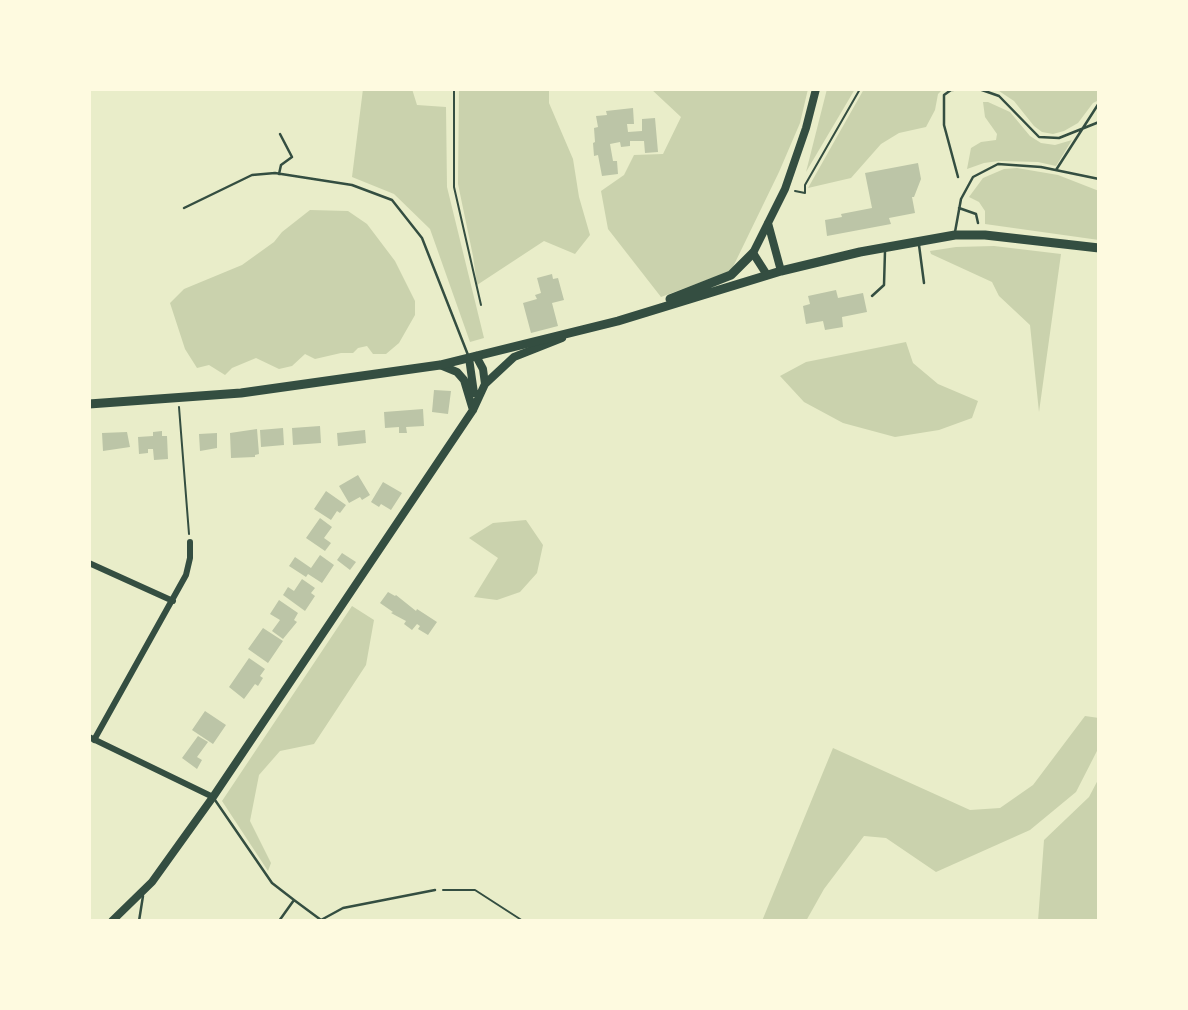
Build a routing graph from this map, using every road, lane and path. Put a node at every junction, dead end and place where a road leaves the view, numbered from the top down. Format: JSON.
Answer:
{"nodes":[{"id":1,"x":454,"y":89,"type":"edge"},
{"id":2,"x":816,"y":89,"type":"edge"},
{"id":3,"x":860,"y":89,"type":"edge"},
{"id":4,"x":965,"y":89,"type":"edge"},
{"id":5,"x":979,"y":89,"type":"edge"},
{"id":6,"x":1099,"y":103,"type":"edge"},
{"id":7,"x":1099,"y":122,"type":"edge"},
{"id":8,"x":1085,"y":127,"type":"junction"},
{"id":9,"x":280,"y":134,"type":"dead end"},
{"id":10,"x":1056,"y":170,"type":"junction"},
{"id":11,"x":279,"y":174,"type":"junction"},
{"id":12,"x":958,"y":177,"type":"dead end"},
{"id":13,"x":1099,"y":179,"type":"edge"},
{"id":14,"x":785,"y":188,"type":"junction"},
{"id":15,"x":184,"y":208,"type":"dead end"},
{"id":16,"x":960,"y":208,"type":"junction"},
{"id":17,"x":768,"y":223,"type":"junction"},
{"id":18,"x":978,"y":223,"type":"dead end"},
{"id":19,"x":955,"y":235,"type":"junction"},
{"id":20,"x":919,"y":241,"type":"junction"},
{"id":21,"x":884,"y":247,"type":"junction"},
{"id":22,"x":1099,"y":248,"type":"edge"},
{"id":23,"x":753,"y":253,"type":"junction"},
{"id":24,"x":781,"y":271,"type":"junction"},
{"id":25,"x":767,"y":275,"type":"junction"},
{"id":26,"x":924,"y":283,"type":"dead end"},
{"id":27,"x":872,"y":296,"type":"dead end"},
{"id":28,"x":481,"y":305,"type":"dead end"},
{"id":29,"x":651,"y":311,"type":"junction"},
{"id":30,"x":574,"y":333,"type":"junction"},
{"id":31,"x":473,"y":357,"type":"junction"},
{"id":32,"x":440,"y":365,"type":"junction"},
{"id":33,"x":485,"y":384,"type":"junction"},
{"id":34,"x":178,"y":398,"type":"junction"},
{"id":35,"x":89,"y":404,"type":"edge"},
{"id":36,"x":474,"y":410,"type":"junction"},
{"id":37,"x":190,"y":542,"type":"joint"},
{"id":38,"x":89,"y":563,"type":"edge"},
{"id":39,"x":173,"y":601,"type":"junction"},
{"id":40,"x":92,"y":739,"type":"edge"},
{"id":41,"x":213,"y":797,"type":"junction"},
{"id":42,"x":435,"y":890,"type":"joint"},
{"id":43,"x":143,"y":892,"type":"junction"},
{"id":44,"x":294,"y":900,"type":"junction"},
{"id":45,"x":112,"y":921,"type":"edge"},
{"id":46,"x":139,"y":921,"type":"edge"},
{"id":47,"x":279,"y":921,"type":"edge"},
{"id":48,"x":523,"y":921,"type":"edge"}],
"edges":[{"from":1,"to":28,"type":"path"},
{"from":2,"to":14,"type":"street"},
{"from":3,"to":14,"type":"path"},
{"from":4,"to":12,"type":"lane"},
{"from":5,"to":8,"type":"lane"},
{"from":6,"to":8,"type":"lane"},
{"from":7,"to":8,"type":"lane"},
{"from":8,"to":10,"type":"lane"},
{"from":9,"to":11,"type":"lane"},
{"from":10,"to":13,"type":"lane"},
{"from":10,"to":16,"type":"lane"},
{"from":11,"to":15,"type":"lane"},
{"from":11,"to":31,"type":"lane"},
{"from":14,"to":17,"type":"street"},
{"from":16,"to":18,"type":"lane"},
{"from":16,"to":19,"type":"lane"},
{"from":17,"to":23,"type":"street"},
{"from":17,"to":24,"type":"street"},
{"from":19,"to":20,"type":"main road"},
{"from":19,"to":22,"type":"main road"},
{"from":20,"to":21,"type":"main road"},
{"from":20,"to":26,"type":"lane"},
{"from":21,"to":24,"type":"main road"},
{"from":21,"to":27,"type":"lane"},
{"from":23,"to":25,"type":"street"},
{"from":23,"to":29,"type":"main road"},
{"from":24,"to":25,"type":"main road"},
{"from":25,"to":29,"type":"main road"},
{"from":29,"to":30,"type":"main road"},
{"from":30,"to":31,"type":"main road"},
{"from":30,"to":33,"type":"street"},
{"from":31,"to":32,"type":"main road"},
{"from":31,"to":33,"type":"street"},
{"from":31,"to":36,"type":"street"},
{"from":32,"to":34,"type":"main road"},
{"from":32,"to":36,"type":"street"},
{"from":33,"to":36,"type":"street"},
{"from":34,"to":35,"type":"main road"},
{"from":34,"to":37,"type":"path"},
{"from":36,"to":41,"type":"street"},
{"from":37,"to":39,"type":"street"},
{"from":38,"to":39,"type":"street"},
{"from":39,"to":40,"type":"street"},
{"from":40,"to":41,"type":"street"},
{"from":41,"to":43,"type":"street"},
{"from":41,"to":44,"type":"lane"},
{"from":42,"to":44,"type":"lane"},
{"from":42,"to":48,"type":"path"},
{"from":43,"to":45,"type":"street"},
{"from":43,"to":46,"type":"lane"},
{"from":44,"to":47,"type":"lane"}]}
